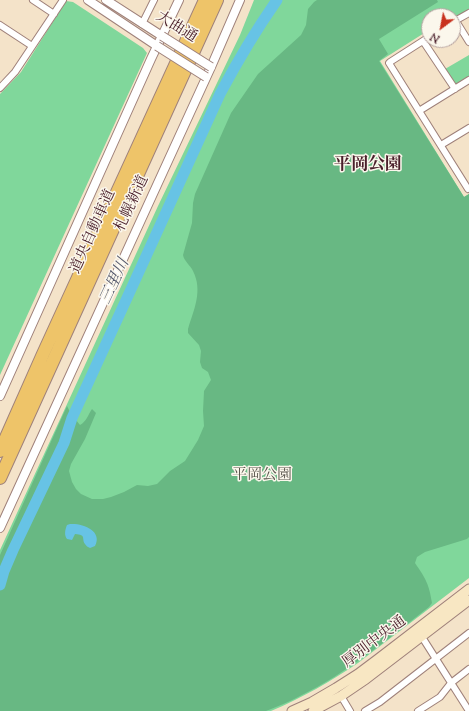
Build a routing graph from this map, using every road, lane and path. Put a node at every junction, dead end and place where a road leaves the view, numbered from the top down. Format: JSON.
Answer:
{"nodes":[{"id":1,"x":33,"y":0,"type":"edge"},
{"id":2,"x":63,"y":0,"type":"edge"},
{"id":3,"x":88,"y":0,"type":"edge"},
{"id":4,"x":106,"y":0,"type":"edge"},
{"id":5,"x":154,"y":0,"type":"edge"},
{"id":6,"x":179,"y":0,"type":"edge"},
{"id":7,"x":205,"y":0,"type":"edge"},
{"id":8,"x":217,"y":0,"type":"edge"},
{"id":9,"x":240,"y":0,"type":"edge"},
{"id":10,"x":54,"y":14,"type":"junction"},
{"id":11,"x":142,"y":24,"type":"junction"},
{"id":12,"x":1,"y":29,"type":"edge"},
{"id":13,"x":461,"y":31,"type":"edge"},
{"id":14,"x":162,"y":36,"type":"junction"},
{"id":15,"x":421,"y":42,"type":"edge"},
{"id":16,"x":469,"y":42,"type":"edge"},
{"id":17,"x":32,"y":46,"type":"junction"},
{"id":18,"x":157,"y":46,"type":"junction"},
{"id":19,"x":427,"y":48,"type":"edge"},
{"id":20,"x":211,"y":67,"type":"junction"},
{"id":21,"x":206,"y":77,"type":"junction"},
{"id":22,"x":469,"y":80,"type":"edge"},
{"id":23,"x":0,"y":88,"type":"edge"},
{"id":24,"x":455,"y":89,"type":"junction"},
{"id":25,"x":420,"y":111,"type":"junction"},
{"id":26,"x":469,"y":128,"type":"edge"},
{"id":27,"x":441,"y":145,"type":"junction"},
{"id":28,"x":468,"y":189,"type":"edge"},
{"id":29,"x":0,"y":396,"type":"edge"},
{"id":30,"x":0,"y":451,"type":"edge"},
{"id":31,"x":0,"y":478,"type":"edge"},
{"id":32,"x":0,"y":528,"type":"edge"},
{"id":33,"x":469,"y":589,"type":"edge"},
{"id":34,"x":469,"y":600,"type":"edge"},
{"id":35,"x":469,"y":633,"type":"edge"},
{"id":36,"x":422,"y":637,"type":"junction"},
{"id":37,"x":435,"y":659,"type":"junction"},
{"id":38,"x":469,"y":669,"type":"edge"},
{"id":39,"x":451,"y":683,"type":"junction"},
{"id":40,"x":341,"y":696,"type":"junction"},
{"id":41,"x":427,"y":709,"type":"edge"},
{"id":42,"x":468,"y":709,"type":"edge"},
{"id":43,"x":292,"y":711,"type":"edge"},
{"id":44,"x":313,"y":711,"type":"edge"},
{"id":45,"x":350,"y":711,"type":"edge"},
{"id":46,"x":365,"y":711,"type":"edge"},
{"id":47,"x":418,"y":711,"type":"edge"}],
"edges":[{"from":1,"to":10,"type":"street"},
{"from":2,"to":10,"type":"street"},
{"from":3,"to":18,"type":"street","name":"大曲通"},
{"from":4,"to":11,"type":"street","name":"大曲通"},
{"from":5,"to":11,"type":"street"},
{"from":6,"to":14,"type":"street"},
{"from":7,"to":30,"type":"highway","name":"道央自動車道"},
{"from":8,"to":31,"type":"highway","name":"道央自動車道"},
{"from":9,"to":20,"type":"street","name":"札幌新道"},
{"from":10,"to":17,"type":"street"},
{"from":11,"to":14,"type":"street","name":"大曲通"},
{"from":12,"to":17,"type":"street"},
{"from":13,"to":16,"type":"street"},
{"from":14,"to":18,"type":"street"},
{"from":14,"to":20,"type":"street","name":"大曲通","bridge":true},
{"from":15,"to":25,"type":"street"},
{"from":17,"to":23,"type":"street"},
{"from":18,"to":21,"type":"street","name":"大曲通","bridge":true},
{"from":18,"to":29,"type":"street"},
{"from":19,"to":24,"type":"street"},
{"from":20,"to":21,"type":"street","name":"札幌新道"},
{"from":21,"to":32,"type":"street","name":"札幌新道"},
{"from":22,"to":24,"type":"street"},
{"from":24,"to":25,"type":"street"},
{"from":25,"to":27,"type":"street"},
{"from":26,"to":27,"type":"street"},
{"from":27,"to":28,"type":"street"},
{"from":33,"to":43,"type":"main road","name":"厚別中央通"},
{"from":34,"to":36,"type":"main road","name":"厚別中央通"},
{"from":35,"to":37,"type":"street"},
{"from":36,"to":37,"type":"street"},
{"from":36,"to":40,"type":"main road","name":"厚別中央通"},
{"from":37,"to":39,"type":"street"},
{"from":37,"to":46,"type":"street"},
{"from":38,"to":39,"type":"street"},
{"from":39,"to":41,"type":"street"},
{"from":39,"to":42,"type":"street"},
{"from":40,"to":44,"type":"main road","name":"厚別中央通"},
{"from":40,"to":45,"type":"street"},
{"from":41,"to":47,"type":"street"}]}
